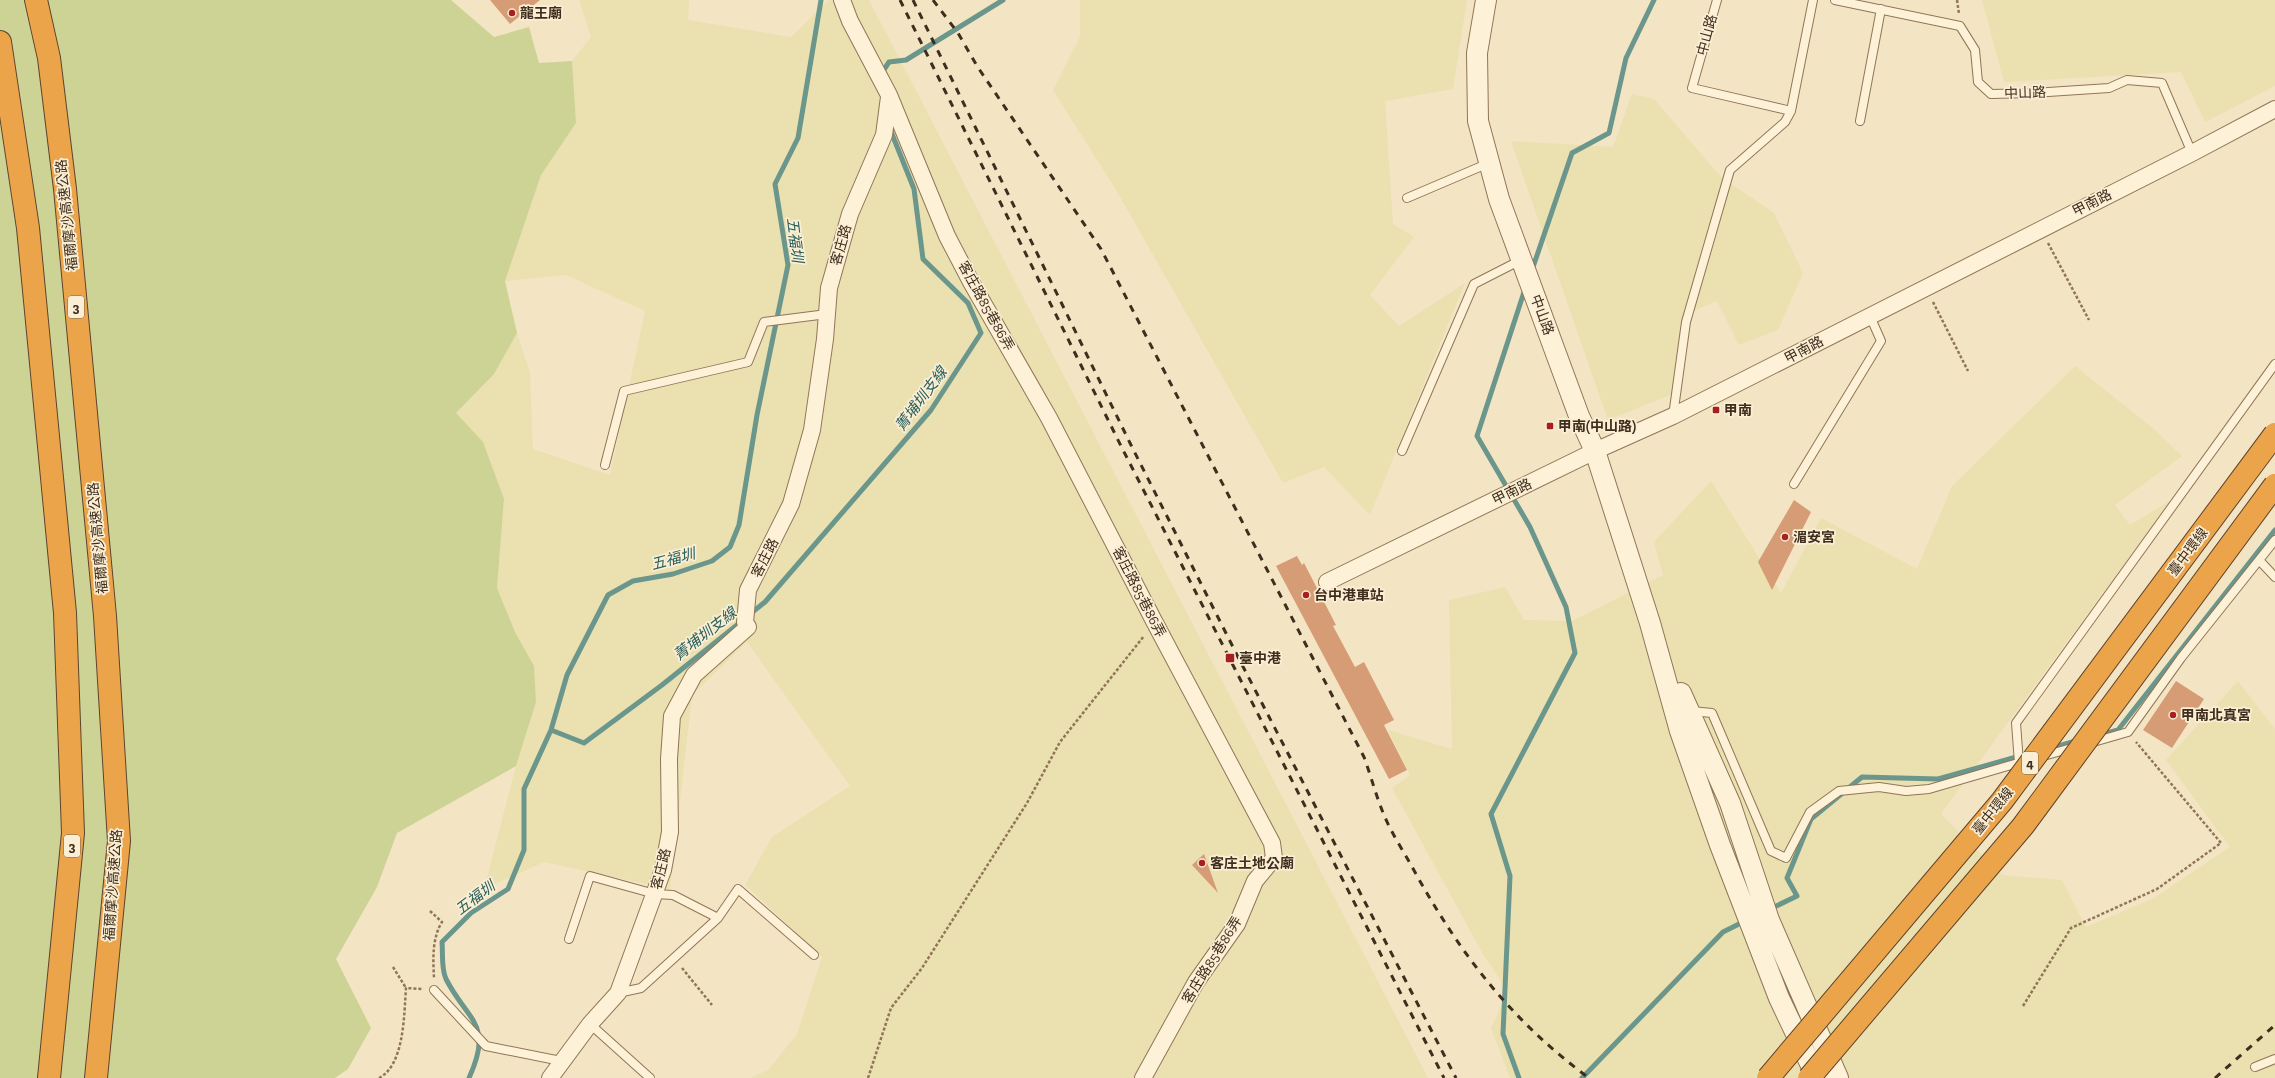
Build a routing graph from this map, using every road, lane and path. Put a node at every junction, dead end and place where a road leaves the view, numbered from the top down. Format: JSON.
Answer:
{"nodes":[{"id":1,"x":36,"y":0,"type":"edge"},
{"id":2,"x":842,"y":0,"type":"edge"},
{"id":3,"x":1486,"y":0,"type":"edge"},
{"id":4,"x":1717,"y":0,"type":"edge"},
{"id":5,"x":1813,"y":0,"type":"edge"},
{"id":6,"x":1836,"y":0,"type":"edge"},
{"id":7,"x":1881,"y":9,"type":"junction"},
{"id":8,"x":0,"y":42,"type":"edge"},
{"id":9,"x":889,"y":95,"type":"junction"},
{"id":10,"x":2275,"y":109,"type":"edge"},
{"id":11,"x":1790,"y":111,"type":"junction"},
{"id":12,"x":1860,"y":122,"type":"dead end"},
{"id":13,"x":2192,"y":153,"type":"junction"},
{"id":14,"x":1489,"y":162,"type":"junction"},
{"id":15,"x":1407,"y":198,"type":"dead end"},
{"id":16,"x":2041,"y":229,"type":"junction"},
{"id":17,"x":1521,"y":260,"type":"junction"},
{"id":18,"x":1925,"y":288,"type":"junction"},
{"id":19,"x":827,"y":314,"type":"junction"},
{"id":20,"x":1870,"y":316,"type":"junction"},
{"id":21,"x":2089,"y":320,"type":"dead end"},
{"id":22,"x":2275,"y":364,"type":"edge"},
{"id":23,"x":1968,"y":371,"type":"dead end"},
{"id":24,"x":1673,"y":416,"type":"junction"},
{"id":25,"x":2275,"y":434,"type":"edge"},
{"id":26,"x":1402,"y":451,"type":"dead end"},
{"id":27,"x":1595,"y":451,"type":"junction"},
{"id":28,"x":605,"y":465,"type":"dead end"},
{"id":29,"x":1794,"y":484,"type":"dead end"},
{"id":30,"x":2275,"y":485,"type":"edge"},
{"id":31,"x":2275,"y":540,"type":"edge"},
{"id":32,"x":2259,"y":560,"type":"junction"},
{"id":33,"x":2275,"y":577,"type":"edge"},
{"id":34,"x":1327,"y":582,"type":"dead end"},
{"id":35,"x":1155,"y":623,"type":"junction"},
{"id":36,"x":1650,"y":623,"type":"junction"},
{"id":37,"x":1688,"y":710,"type":"junction"},
{"id":38,"x":2128,"y":732,"type":"junction"},
{"id":39,"x":2019,"y":763,"type":"junction"},
{"id":40,"x":655,"y":894,"type":"junction"},
{"id":41,"x":430,"y":911,"type":"dead end"},
{"id":42,"x":718,"y":918,"type":"junction"},
{"id":43,"x":569,"y":939,"type":"dead end"},
{"id":44,"x":814,"y":955,"type":"dead end"},
{"id":45,"x":674,"y":958,"type":"junction"},
{"id":46,"x":393,"y":967,"type":"dead end"},
{"id":47,"x":406,"y":988,"type":"junction"},
{"id":48,"x":434,"y":990,"type":"junction"},
{"id":49,"x":618,"y":993,"type":"junction"},
{"id":50,"x":712,"y":1005,"type":"dead end"},
{"id":51,"x":2023,"y":1006,"type":"dead end"},
{"id":52,"x":590,"y":1024,"type":"junction"},
{"id":53,"x":2275,"y":1059,"type":"edge"},
{"id":54,"x":561,"y":1061,"type":"junction"},
{"id":55,"x":2255,"y":1067,"type":"dead end"},
{"id":56,"x":50,"y":1078,"type":"edge"},
{"id":57,"x":96,"y":1078,"type":"edge"},
{"id":58,"x":379,"y":1078,"type":"edge"},
{"id":59,"x":550,"y":1078,"type":"edge"},
{"id":60,"x":650,"y":1078,"type":"edge"},
{"id":61,"x":868,"y":1078,"type":"edge"},
{"id":62,"x":1143,"y":1078,"type":"edge"},
{"id":63,"x":1768,"y":1078,"type":"edge"},
{"id":64,"x":1809,"y":1078,"type":"edge"},
{"id":65,"x":1817,"y":1078,"type":"edge"},
{"id":66,"x":1838,"y":1078,"type":"edge"}],
"edges":[{"from":1,"to":57,"type":"highway","name":"福爾摩沙高速公路","number":"3"},
{"from":2,"to":9,"type":"street"},
{"from":3,"to":14,"type":"street","name":"中山路"},
{"from":4,"to":11,"type":"lane","name":"中山路"},
{"from":5,"to":11,"type":"lane"},
{"from":6,"to":7,"type":"lane","name":"中山路"},
{"from":7,"to":12,"type":"lane"},
{"from":7,"to":13,"type":"lane","name":"中山路"},
{"from":8,"to":56,"type":"highway","number":"3"},
{"from":9,"to":19,"type":"street","name":"客庄路"},
{"from":9,"to":35,"type":"street","name":"客庄路85巷86弄"},
{"from":10,"to":13,"type":"street","name":"甲南路"},
{"from":11,"to":24,"type":"lane"},
{"from":13,"to":16,"type":"street","name":"甲南路"},
{"from":14,"to":15,"type":"lane"},
{"from":14,"to":17,"type":"street","name":"中山路"},
{"from":16,"to":18,"type":"street","name":"甲南路"},
{"from":16,"to":21,"type":"path"},
{"from":17,"to":26,"type":"lane"},
{"from":17,"to":27,"type":"street","name":"中山路"},
{"from":18,"to":20,"type":"street","name":"甲南路"},
{"from":18,"to":23,"type":"path"},
{"from":19,"to":28,"type":"lane"},
{"from":19,"to":40,"type":"street","name":"客庄路"},
{"from":20,"to":24,"type":"street","name":"甲南路"},
{"from":20,"to":29,"type":"lane"},
{"from":22,"to":39,"type":"lane"},
{"from":24,"to":27,"type":"street","name":"甲南路"},
{"from":25,"to":63,"type":"highway","name":"臺中環線","number":"4","bridge":true},
{"from":27,"to":34,"type":"street","name":"甲南路"},
{"from":27,"to":36,"type":"street","name":"中山路"},
{"from":30,"to":64,"type":"highway","number":"4","bridge":true},
{"from":31,"to":32,"type":"lane"},
{"from":32,"to":33,"type":"lane"},
{"from":32,"to":38,"type":"lane"},
{"from":35,"to":61,"type":"path"},
{"from":35,"to":62,"type":"street","name":"客庄路85巷86弄"},
{"from":36,"to":37,"type":"street"},
{"from":36,"to":65,"type":"street"},
{"from":37,"to":39,"type":"lane"},
{"from":37,"to":66,"type":"street"},
{"from":38,"to":39,"type":"lane"},
{"from":38,"to":51,"type":"path"},
{"from":40,"to":42,"type":"lane"},
{"from":40,"to":43,"type":"lane"},
{"from":40,"to":49,"type":"street","name":"客庄路"},
{"from":41,"to":48,"type":"path"},
{"from":42,"to":44,"type":"lane"},
{"from":42,"to":45,"type":"lane"},
{"from":45,"to":49,"type":"lane"},
{"from":45,"to":50,"type":"path"},
{"from":46,"to":47,"type":"path"},
{"from":47,"to":48,"type":"path"},
{"from":47,"to":58,"type":"path"},
{"from":48,"to":54,"type":"lane"},
{"from":49,"to":52,"type":"street","name":"客庄路"},
{"from":52,"to":54,"type":"street","name":"客庄路"},
{"from":52,"to":60,"type":"lane"},
{"from":53,"to":55,"type":"lane"},
{"from":54,"to":59,"type":"street","name":"客庄路"}]}
